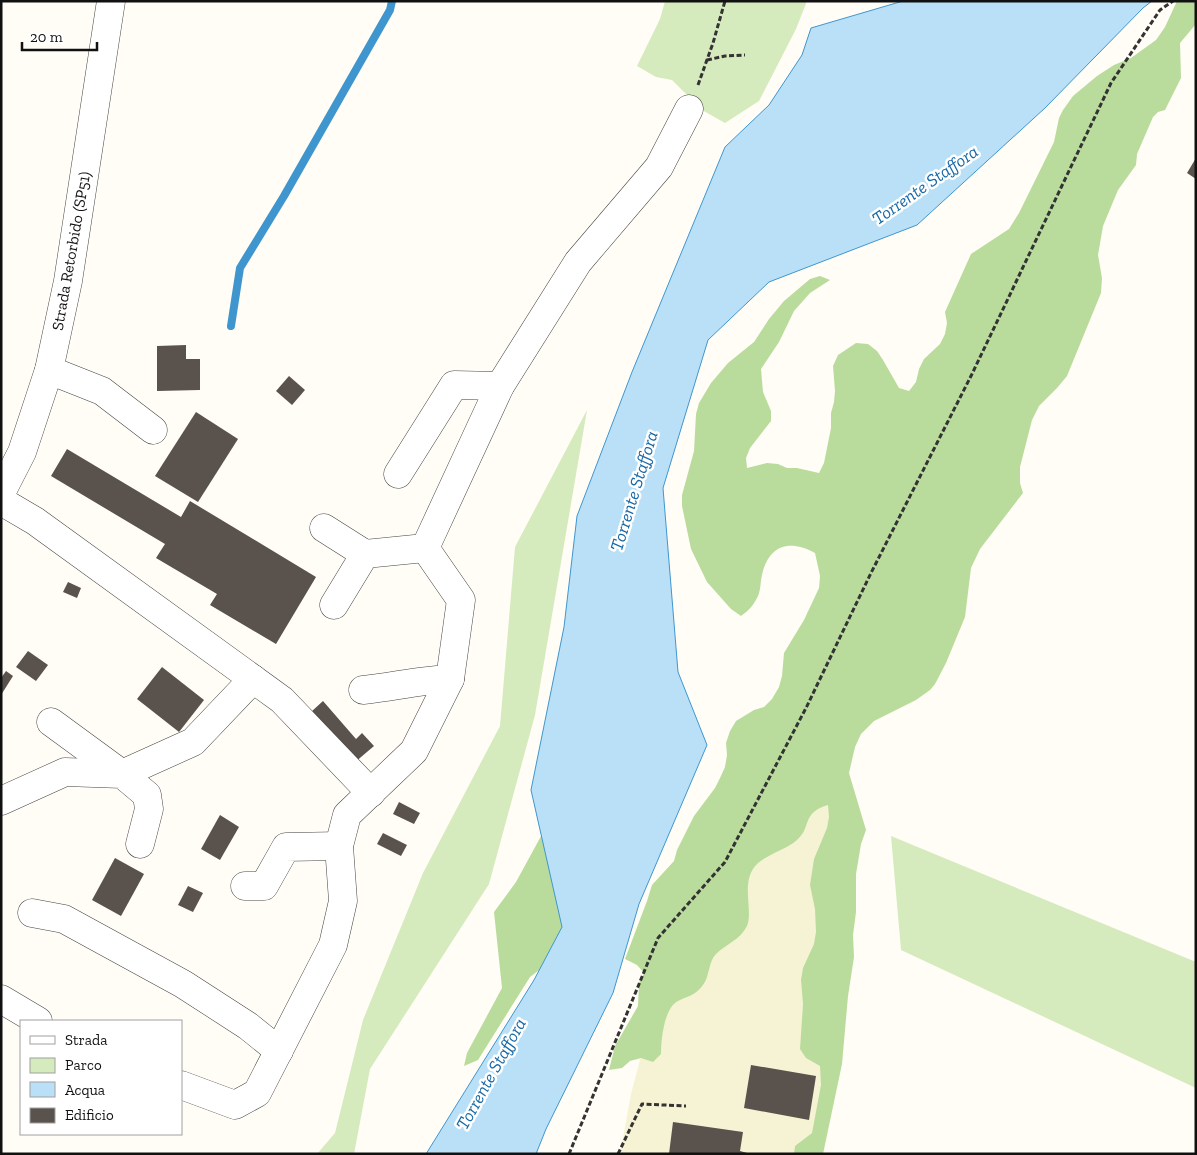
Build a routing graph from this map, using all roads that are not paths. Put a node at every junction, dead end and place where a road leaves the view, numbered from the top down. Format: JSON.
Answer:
{"nodes":[{"id":1,"x":111,"y":1,"type":"edge"},
{"id":2,"x":689,"y":109,"type":"road end"},
{"id":3,"x":49,"y":370,"type":"junction"},
{"id":4,"x":500,"y":386,"type":"junction"},
{"id":5,"x":153,"y":430,"type":"dead end"},
{"id":6,"x":398,"y":474,"type":"dead end"},
{"id":7,"x":1,"y":493,"type":"edge"},
{"id":8,"x":1,"y":501,"type":"edge"},
{"id":9,"x":324,"y":528,"type":"dead end"},
{"id":10,"x":425,"y":548,"type":"junction"},
{"id":11,"x":365,"y":554,"type":"junction"},
{"id":12,"x":334,"y":605,"type":"dead end"},
{"id":13,"x":253,"y":679,"type":"junction"},
{"id":14,"x":450,"y":679,"type":"junction"},
{"id":15,"x":363,"y":690,"type":"dead end"},
{"id":16,"x":51,"y":722,"type":"dead end"},
{"id":17,"x":122,"y":774,"type":"junction"},
{"id":18,"x":371,"y":793,"type":"junction"},
{"id":19,"x":1,"y":801,"type":"edge"},
{"id":20,"x":140,"y":844,"type":"dead end"},
{"id":21,"x":339,"y":846,"type":"junction"},
{"id":22,"x":245,"y":886,"type":"dead end"},
{"id":23,"x":32,"y":912,"type":"dead end"},
{"id":24,"x":1,"y":999,"type":"edge"},
{"id":25,"x":36,"y":1020,"type":"edge"},
{"id":26,"x":279,"y":1052,"type":"junction"},
{"id":27,"x":182,"y":1085,"type":"edge"}],
"edges":[{"from":1,"to":3,"type":"street","name":"Strada Retorbido (SP51)"},
{"from":2,"to":4,"type":"street"},
{"from":3,"to":5,"type":"street"},
{"from":3,"to":7,"type":"street","name":"Strada Retorbido (SP51)"},
{"from":4,"to":6,"type":"street"},
{"from":4,"to":10,"type":"street"},
{"from":8,"to":13,"type":"street"},
{"from":9,"to":11,"type":"street"},
{"from":10,"to":11,"type":"street"},
{"from":10,"to":14,"type":"street"},
{"from":11,"to":12,"type":"street"},
{"from":13,"to":17,"type":"street"},
{"from":13,"to":18,"type":"street"},
{"from":14,"to":15,"type":"street"},
{"from":14,"to":18,"type":"street"},
{"from":16,"to":17,"type":"street"},
{"from":17,"to":19,"type":"street"},
{"from":17,"to":20,"type":"street"},
{"from":18,"to":21,"type":"street"},
{"from":21,"to":22,"type":"street"},
{"from":21,"to":26,"type":"street"},
{"from":23,"to":26,"type":"street"},
{"from":24,"to":25,"type":"street"},
{"from":26,"to":27,"type":"street"}]}
